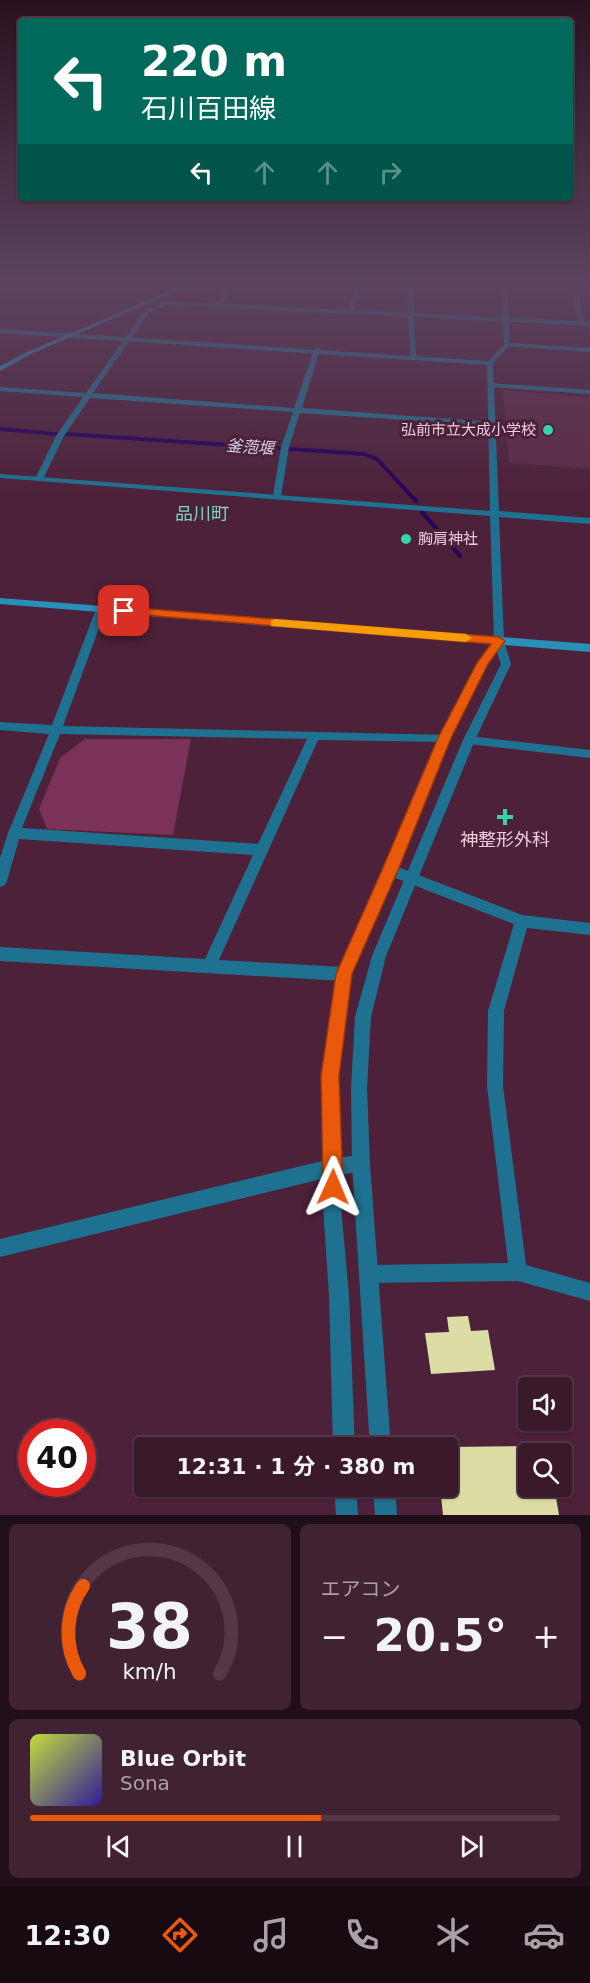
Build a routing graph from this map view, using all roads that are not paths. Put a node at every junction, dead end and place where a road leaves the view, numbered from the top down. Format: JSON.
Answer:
{"nodes":[{"id":1,"x":27,"y":356,"type":"edge"},
{"id":2,"x":115,"y":356,"type":"edge"},
{"id":3,"x":315,"y":356,"type":"edge"},
{"id":4,"x":394,"y":356,"type":"edge"},
{"id":5,"x":497,"y":356,"type":"edge"},
{"id":6,"x":412,"y":357,"type":"joint"},
{"id":7,"x":490,"y":363,"type":"junction"},
{"id":8,"x":0,"y":369,"type":"edge"},
{"id":9,"x":491,"y":385,"type":"junction"},
{"id":10,"x":0,"y":389,"type":"edge"},
{"id":11,"x":590,"y":392,"type":"edge"},
{"id":12,"x":86,"y":395,"type":"junction"},
{"id":13,"x":297,"y":410,"type":"junction"},
{"id":14,"x":493,"y":424,"type":"junction"},
{"id":15,"x":0,"y":476,"type":"edge"},
{"id":16,"x":39,"y":479,"type":"junction"},
{"id":17,"x":277,"y":496,"type":"junction"},
{"id":18,"x":494,"y":513,"type":"junction"},
{"id":19,"x":590,"y":521,"type":"edge"},
{"id":20,"x":0,"y":601,"type":"edge"},
{"id":21,"x":101,"y":609,"type":"junction"},
{"id":22,"x":499,"y":641,"type":"junction"},
{"id":23,"x":590,"y":648,"type":"edge"},
{"id":24,"x":0,"y":726,"type":"edge"},
{"id":25,"x":56,"y":730,"type":"junction"},
{"id":26,"x":314,"y":736,"type":"junction"},
{"id":27,"x":444,"y":738,"type":"junction"},
{"id":28,"x":470,"y":740,"type":"junction"},
{"id":29,"x":590,"y":754,"type":"edge"},
{"id":30,"x":14,"y":833,"type":"junction"},
{"id":31,"x":262,"y":850,"type":"junction"},
{"id":32,"x":390,"y":870,"type":"junction"},
{"id":33,"x":411,"y":878,"type":"junction"},
{"id":34,"x":0,"y":881,"type":"edge"},
{"id":35,"x":522,"y":921,"type":"junction"},
{"id":36,"x":590,"y":929,"type":"edge"},
{"id":37,"x":0,"y":954,"type":"edge"},
{"id":38,"x":209,"y":966,"type":"junction"},
{"id":39,"x":344,"y":974,"type":"junction"},
{"id":40,"x":361,"y":1164,"type":"junction"},
{"id":41,"x":334,"y":1167,"type":"junction"},
{"id":42,"x":0,"y":1248,"type":"edge"},
{"id":43,"x":518,"y":1272,"type":"junction"},
{"id":44,"x":369,"y":1274,"type":"junction"},
{"id":45,"x":590,"y":1292,"type":"edge"},
{"id":46,"x":344,"y":1437,"type":"edge"},
{"id":47,"x":380,"y":1437,"type":"edge"},
{"id":48,"x":345,"y":1497,"type":"edge"},
{"id":49,"x":385,"y":1497,"type":"edge"},
{"id":50,"x":346,"y":1515,"type":"edge"},
{"id":51,"x":386,"y":1515,"type":"edge"}],
"edges":[{"from":1,"to":8,"type":"main road"},
{"from":2,"to":12,"type":"street"},
{"from":3,"to":13,"type":"street"},
{"from":4,"to":6,"type":"street"},
{"from":5,"to":7,"type":"street"},
{"from":6,"to":7,"type":"street"},
{"from":7,"to":9,"type":"street"},
{"from":9,"to":11,"type":"street"},
{"from":9,"to":14,"type":"street"},
{"from":10,"to":12,"type":"street"},
{"from":12,"to":13,"type":"street"},
{"from":12,"to":16,"type":"street"},
{"from":13,"to":14,"type":"street"},
{"from":13,"to":17,"type":"street"},
{"from":14,"to":18,"type":"street"},
{"from":15,"to":16,"type":"street"},
{"from":16,"to":17,"type":"street"},
{"from":17,"to":18,"type":"street"},
{"from":18,"to":19,"type":"street"},
{"from":18,"to":22,"type":"street"},
{"from":20,"to":21,"type":"main road"},
{"from":21,"to":22,"type":"main road"},
{"from":21,"to":25,"type":"street"},
{"from":22,"to":23,"type":"main road"},
{"from":22,"to":27,"type":"street"},
{"from":22,"to":28,"type":"street"},
{"from":24,"to":25,"type":"street"},
{"from":25,"to":26,"type":"street"},
{"from":25,"to":30,"type":"street"},
{"from":26,"to":27,"type":"street"},
{"from":26,"to":31,"type":"street"},
{"from":27,"to":32,"type":"street"},
{"from":28,"to":29,"type":"street"},
{"from":28,"to":33,"type":"street"},
{"from":30,"to":31,"type":"street"},
{"from":30,"to":34,"type":"street"},
{"from":31,"to":38,"type":"street"},
{"from":32,"to":33,"type":"street"},
{"from":32,"to":39,"type":"street"},
{"from":33,"to":35,"type":"street"},
{"from":33,"to":40,"type":"street"},
{"from":35,"to":36,"type":"street"},
{"from":35,"to":43,"type":"street"},
{"from":37,"to":38,"type":"street"},
{"from":38,"to":39,"type":"street"},
{"from":39,"to":41,"type":"street"},
{"from":40,"to":41,"type":"street"},
{"from":40,"to":44,"type":"street"},
{"from":41,"to":42,"type":"street"},
{"from":41,"to":46,"type":"street"},
{"from":43,"to":44,"type":"street"},
{"from":43,"to":45,"type":"street"},
{"from":44,"to":47,"type":"street"},
{"from":48,"to":50,"type":"street"},
{"from":49,"to":51,"type":"street"}]}
